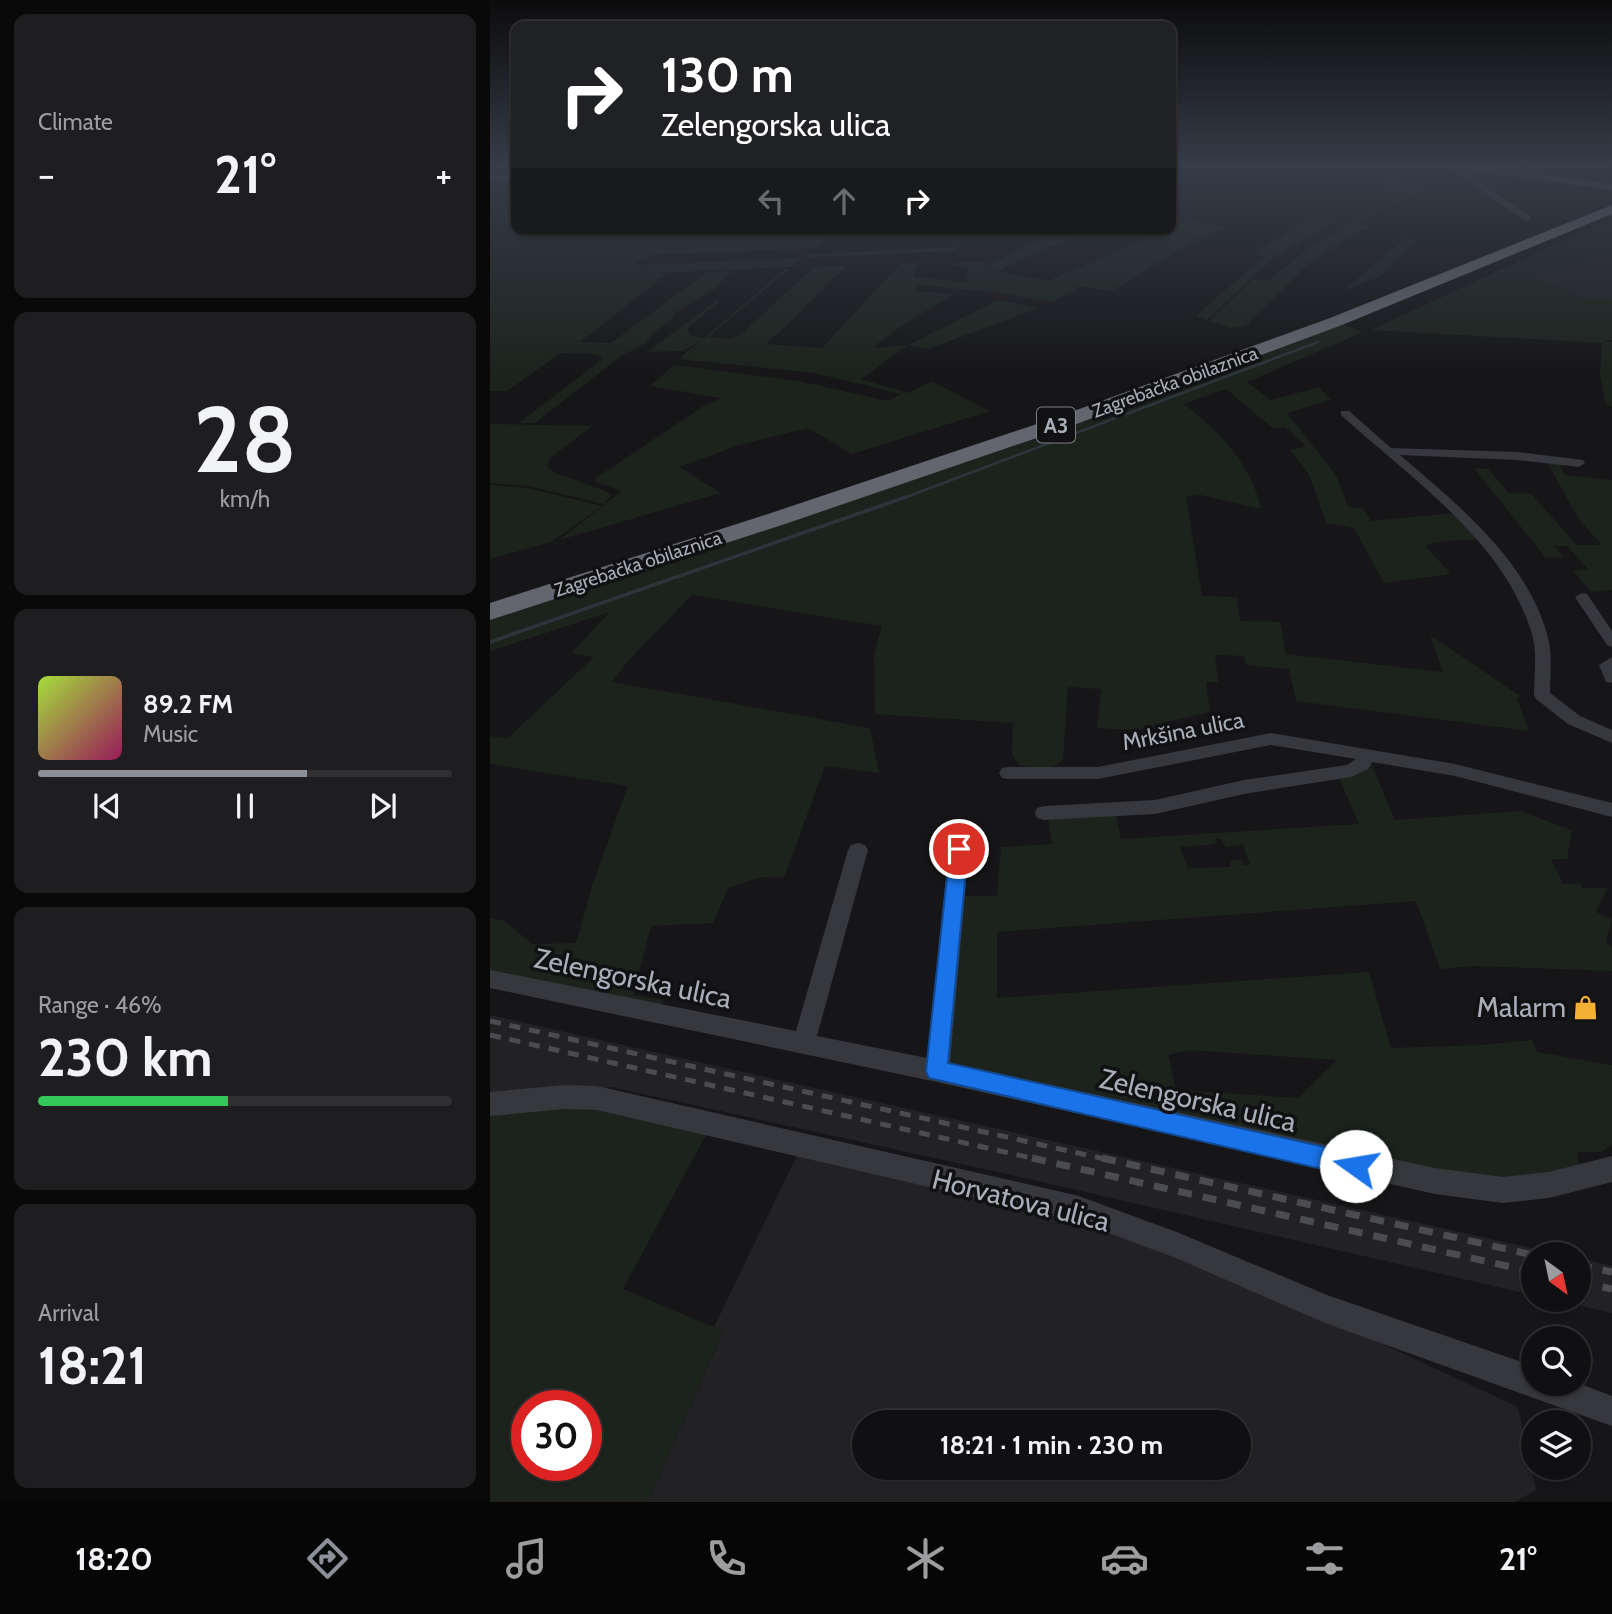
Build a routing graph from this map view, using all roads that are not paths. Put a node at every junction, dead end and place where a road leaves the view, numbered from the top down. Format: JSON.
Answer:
{"nodes":[{"id":1,"x":1512,"y":237,"type":"edge"},
{"id":2,"x":1520,"y":237,"type":"edge"},
{"id":3,"x":1345,"y":413,"type":"dead end"},
{"id":4,"x":1386,"y":451,"type":"junction"},
{"id":5,"x":1579,"y":463,"type":"dead end"},
{"id":6,"x":1582,"y":597,"type":"dead end"},
{"id":7,"x":490,"y":599,"type":"edge"},
{"id":8,"x":490,"y":612,"type":"edge"},
{"id":9,"x":1612,"y":642,"type":"edge"},
{"id":10,"x":1612,"y":662,"type":"edge"},
{"id":11,"x":1612,"y":678,"type":"edge"},
{"id":12,"x":1612,"y":737,"type":"edge"},
{"id":13,"x":1366,"y":757,"type":"junction"},
{"id":14,"x":1008,"y":773,"type":"dead end"},
{"id":15,"x":1612,"y":810,"type":"edge"},
{"id":16,"x":1044,"y":813,"type":"dead end"},
{"id":17,"x":959,"y":849,"type":"dead end"},
{"id":18,"x":858,"y":850,"type":"dead end"},
{"id":19,"x":490,"y":979,"type":"edge"},
{"id":20,"x":804,"y":1043,"type":"junction"},
{"id":21,"x":937,"y":1071,"type":"junction"},
{"id":22,"x":490,"y":1104,"type":"edge"},
{"id":23,"x":1612,"y":1169,"type":"edge"},
{"id":24,"x":1521,"y":1377,"type":"edge"},
{"id":25,"x":1573,"y":1396,"type":"edge"},
{"id":26,"x":1612,"y":1411,"type":"edge"}],
"edges":[{"from":1,"to":7,"type":"highway","name":"Zagrebačka obilaznica","number":"A3"},
{"from":2,"to":8,"type":"highway","name":"Zagrebačka obilaznica","number":"A3"},
{"from":3,"to":4,"type":"street"},
{"from":4,"to":5,"type":"street"},
{"from":4,"to":12,"type":"street"},
{"from":6,"to":9,"type":"street"},
{"from":10,"to":11,"type":"street"},
{"from":13,"to":14,"type":"street","name":"Mrkšina ulica"},
{"from":13,"to":15,"type":"street","name":"Mrkšina ulica"},
{"from":13,"to":16,"type":"street"},
{"from":17,"to":21,"type":"street"},
{"from":18,"to":20,"type":"street"},
{"from":19,"to":20,"type":"street","name":"Zelengorska ulica"},
{"from":20,"to":21,"type":"street","name":"Zelengorska ulica"},
{"from":21,"to":23,"type":"street","name":"Zelengorska ulica"},
{"from":22,"to":24,"type":"street","name":"Horvatova ulica"},
{"from":25,"to":26,"type":"street"}]}
